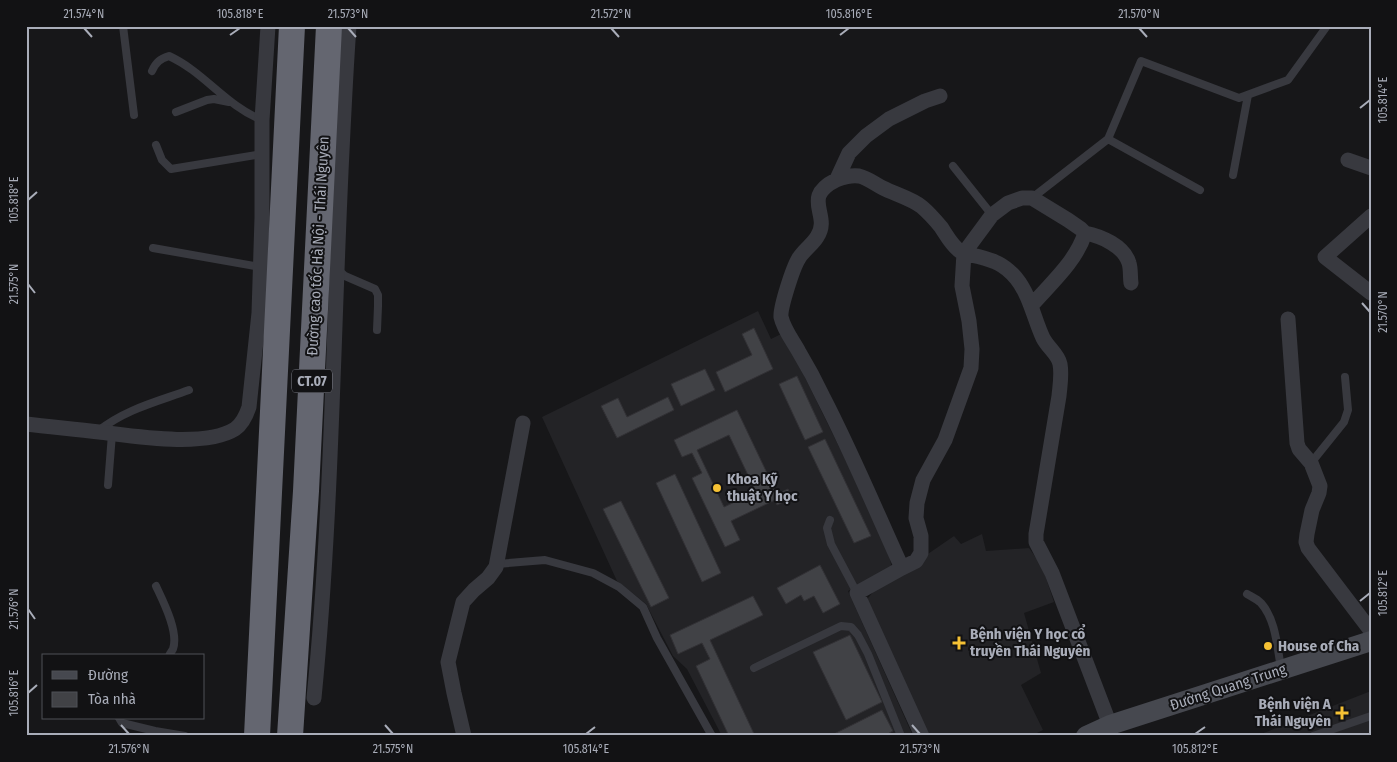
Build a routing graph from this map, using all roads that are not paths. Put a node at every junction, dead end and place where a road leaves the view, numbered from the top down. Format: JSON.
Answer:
{"nodes":[{"id":1,"x":124,"y":26,"type":"edge"},
{"id":2,"x":268,"y":26,"type":"edge"},
{"id":3,"x":292,"y":26,"type":"edge"},
{"id":4,"x":328,"y":26,"type":"edge"},
{"id":5,"x":349,"y":26,"type":"edge"},
{"id":6,"x":1327,"y":26,"type":"edge"},
{"id":7,"x":152,"y":71,"type":"dead end"},
{"id":8,"x":1248,"y":95,"type":"junction"},
{"id":9,"x":940,"y":96,"type":"dead end"},
{"id":10,"x":231,"y":102,"type":"junction"},
{"id":11,"x":176,"y":112,"type":"dead end"},
{"id":12,"x":134,"y":115,"type":"dead end"},
{"id":13,"x":262,"y":120,"type":"junction"},
{"id":14,"x":1108,"y":139,"type":"junction"},
{"id":15,"x":156,"y":146,"type":"dead end"},
{"id":16,"x":262,"y":154,"type":"junction"},
{"id":17,"x":1348,"y":160,"type":"dead end"},
{"id":18,"x":953,"y":166,"type":"dead end"},
{"id":19,"x":1371,"y":168,"type":"edge"},
{"id":20,"x":1233,"y":174,"type":"dead end"},
{"id":21,"x":838,"y":179,"type":"junction"},
{"id":22,"x":1200,"y":190,"type":"dead end"},
{"id":23,"x":1032,"y":198,"type":"junction"},
{"id":24,"x":992,"y":215,"type":"junction"},
{"id":25,"x":1371,"y":216,"type":"edge"},
{"id":26,"x":1085,"y":234,"type":"junction"},
{"id":27,"x":153,"y":248,"type":"dead end"},
{"id":28,"x":964,"y":253,"type":"junction"},
{"id":29,"x":260,"y":267,"type":"junction"},
{"id":30,"x":337,"y":269,"type":"junction"},
{"id":31,"x":1131,"y":283,"type":"dead end"},
{"id":32,"x":1371,"y":293,"type":"edge"},
{"id":33,"x":1031,"y":306,"type":"junction"},
{"id":34,"x":1288,"y":319,"type":"dead end"},
{"id":35,"x":376,"y":330,"type":"dead end"},
{"id":36,"x":1345,"y":377,"type":"dead end"},
{"id":37,"x":189,"y":390,"type":"dead end"},
{"id":38,"x":523,"y":423,"type":"dead end"},
{"id":39,"x":26,"y":424,"type":"edge"},
{"id":40,"x":96,"y":432,"type":"junction"},
{"id":41,"x":112,"y":434,"type":"junction"},
{"id":42,"x":1311,"y":463,"type":"junction"},
{"id":43,"x":108,"y":485,"type":"dead end"},
{"id":44,"x":830,"y":520,"type":"dead end"},
{"id":45,"x":497,"y":564,"type":"junction"},
{"id":46,"x":902,"y":568,"type":"junction"},
{"id":47,"x":156,"y":586,"type":"dead end"},
{"id":48,"x":857,"y":594,"type":"junction"},
{"id":49,"x":1247,"y":594,"type":"dead end"},
{"id":50,"x":1371,"y":631,"type":"edge"},
{"id":51,"x":1371,"y":641,"type":"edge"},
{"id":52,"x":170,"y":654,"type":"edge"},
{"id":53,"x":754,"y":668,"type":"dead end"},
{"id":54,"x":1281,"y":670,"type":"junction"},
{"id":55,"x":314,"y":698,"type":"dead end"},
{"id":56,"x":1371,"y":716,"type":"edge"},
{"id":57,"x":120,"y":720,"type":"edge"},
{"id":58,"x":1110,"y":725,"type":"junction"},
{"id":59,"x":1336,"y":732,"type":"edge"},
{"id":60,"x":185,"y":736,"type":"edge"},
{"id":61,"x":257,"y":736,"type":"edge"},
{"id":62,"x":290,"y":736,"type":"edge"},
{"id":63,"x":464,"y":736,"type":"edge"},
{"id":64,"x":712,"y":736,"type":"edge"},
{"id":65,"x":901,"y":736,"type":"edge"},
{"id":66,"x":922,"y":736,"type":"edge"},
{"id":67,"x":1086,"y":736,"type":"edge"},
{"id":68,"x":1313,"y":736,"type":"edge"}],
"edges":[{"from":1,"to":12,"type":"lane"},
{"from":2,"to":13,"type":"street"},
{"from":3,"to":61,"type":"highway","number":"CT.07"},
{"from":4,"to":62,"type":"highway","name":"Đường cao tốc Hà Nội - Thái Nguyên","number":"CT.07"},
{"from":5,"to":30,"type":"street"},
{"from":6,"to":8,"type":"lane"},
{"from":7,"to":10,"type":"lane"},
{"from":8,"to":14,"type":"lane"},
{"from":8,"to":20,"type":"lane"},
{"from":9,"to":21,"type":"street"},
{"from":10,"to":11,"type":"lane"},
{"from":10,"to":13,"type":"lane"},
{"from":13,"to":16,"type":"street"},
{"from":14,"to":22,"type":"lane"},
{"from":14,"to":23,"type":"lane"},
{"from":15,"to":16,"type":"lane"},
{"from":16,"to":29,"type":"street"},
{"from":17,"to":19,"type":"street"},
{"from":18,"to":24,"type":"lane"},
{"from":21,"to":28,"type":"street"},
{"from":21,"to":46,"type":"street"},
{"from":23,"to":24,"type":"street"},
{"from":23,"to":26,"type":"street"},
{"from":24,"to":28,"type":"street"},
{"from":25,"to":32,"type":"street"},
{"from":26,"to":31,"type":"street"},
{"from":26,"to":33,"type":"street"},
{"from":27,"to":29,"type":"lane"},
{"from":28,"to":33,"type":"street"},
{"from":28,"to":46,"type":"street"},
{"from":29,"to":41,"type":"street"},
{"from":30,"to":35,"type":"lane"},
{"from":30,"to":55,"type":"street"},
{"from":33,"to":58,"type":"street"},
{"from":34,"to":42,"type":"street"},
{"from":36,"to":42,"type":"lane"},
{"from":37,"to":40,"type":"lane"},
{"from":38,"to":45,"type":"street"},
{"from":39,"to":40,"type":"street"},
{"from":40,"to":41,"type":"street"},
{"from":41,"to":43,"type":"lane"},
{"from":42,"to":50,"type":"street"},
{"from":44,"to":48,"type":"lane"},
{"from":45,"to":63,"type":"street"},
{"from":45,"to":64,"type":"lane"},
{"from":46,"to":48,"type":"street"},
{"from":47,"to":52,"type":"lane"},
{"from":48,"to":66,"type":"street"},
{"from":49,"to":54,"type":"lane"},
{"from":51,"to":54,"type":"main road","name":"Đường Quang Trung"},
{"from":53,"to":65,"type":"lane"},
{"from":54,"to":58,"type":"main road","name":"Đường Quang Trung"},
{"from":56,"to":59,"type":"lane"},
{"from":57,"to":60,"type":"lane"},
{"from":58,"to":67,"type":"main road","name":"Đường Quang Trung"},
{"from":59,"to":68,"type":"lane"}]}
